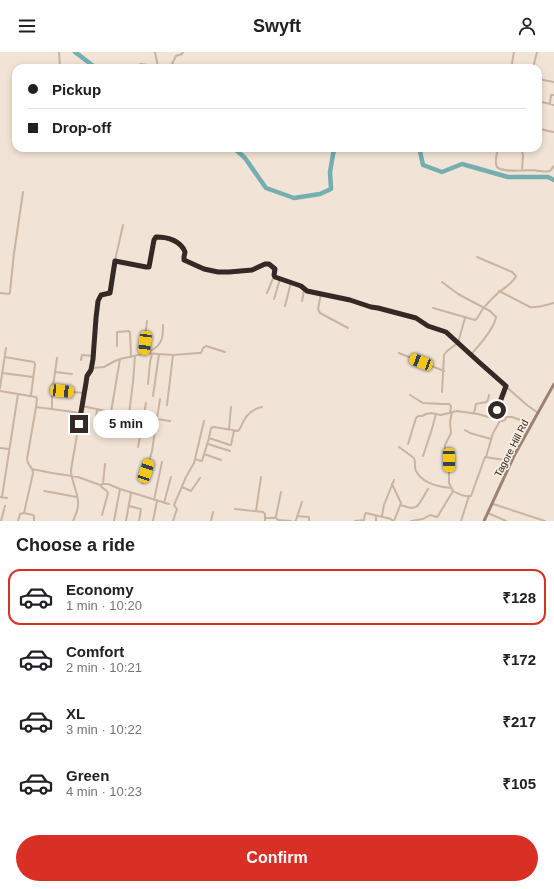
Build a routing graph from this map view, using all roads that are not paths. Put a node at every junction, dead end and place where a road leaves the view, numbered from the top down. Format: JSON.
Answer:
{"nodes":[{"id":1,"x":59,"y":52,"type":"edge"},
{"id":2,"x":155,"y":52,"type":"edge"},
{"id":3,"x":183,"y":52,"type":"edge"},
{"id":4,"x":514,"y":52,"type":"edge"},
{"id":5,"x":537,"y":52,"type":"edge"},
{"id":6,"x":60,"y":64,"type":"edge"},
{"id":7,"x":158,"y":64,"type":"edge"},
{"id":8,"x":172,"y":64,"type":"edge"},
{"id":9,"x":512,"y":64,"type":"edge"},
{"id":10,"x":534,"y":64,"type":"edge"},
{"id":11,"x":542,"y":80,"type":"edge"},
{"id":12,"x":554,"y":82,"type":"edge"},
{"id":13,"x":554,"y":95,"type":"edge"},
{"id":14,"x":542,"y":102,"type":"edge"},
{"id":15,"x":550,"y":104,"type":"junction"},
{"id":16,"x":554,"y":105,"type":"edge"},
{"id":17,"x":542,"y":129,"type":"edge"},
{"id":18,"x":554,"y":132,"type":"edge"},
{"id":19,"x":497,"y":152,"type":"edge"},
{"id":20,"x":522,"y":152,"type":"edge"},
{"id":21,"x":554,"y":166,"type":"edge"},
{"id":22,"x":522,"y":171,"type":"junction"},
{"id":23,"x":23,"y":192,"type":"dead end"},
{"id":24,"x":123,"y":225,"type":"dead end"},
{"id":25,"x":477,"y":257,"type":"dead end"},
{"id":26,"x":115,"y":261,"type":"junction"},
{"id":27,"x":274,"y":276,"type":"junction"},
{"id":28,"x":280,"y":279,"type":"junction"},
{"id":29,"x":291,"y":282,"type":"junction"},
{"id":30,"x":442,"y":282,"type":"dead end"},
{"id":31,"x":304,"y":289,"type":"junction"},
{"id":32,"x":499,"y":291,"type":"junction"},
{"id":33,"x":0,"y":293,"type":"edge"},
{"id":34,"x":267,"y":293,"type":"dead end"},
{"id":35,"x":321,"y":294,"type":"junction"},
{"id":36,"x":274,"y":299,"type":"dead end"},
{"id":37,"x":302,"y":301,"type":"dead end"},
{"id":38,"x":554,"y":303,"type":"edge"},
{"id":39,"x":285,"y":306,"type":"dead end"},
{"id":40,"x":432,"y":308,"type":"dead end"},
{"id":41,"x":484,"y":308,"type":"junction"},
{"id":42,"x":465,"y":318,"type":"junction"},
{"id":43,"x":147,"y":321,"type":"dead end"},
{"id":44,"x":163,"y":325,"type":"dead end"},
{"id":45,"x":348,"y":328,"type":"dead end"},
{"id":46,"x":458,"y":343,"type":"junction"},
{"id":47,"x":116,"y":346,"type":"dead end"},
{"id":48,"x":6,"y":348,"type":"dead end"},
{"id":49,"x":226,"y":352,"type":"dead end"},
{"id":50,"x":399,"y":353,"type":"dead end"},
{"id":51,"x":144,"y":354,"type":"junction"},
{"id":52,"x":152,"y":354,"type":"junction"},
{"id":53,"x":158,"y":354,"type":"junction"},
{"id":54,"x":173,"y":355,"type":"junction"},
{"id":55,"x":471,"y":355,"type":"junction"},
{"id":56,"x":93,"y":356,"type":"junction"},
{"id":57,"x":135,"y":356,"type":"junction"},
{"id":58,"x":5,"y":357,"type":"junction"},
{"id":59,"x":131,"y":357,"type":"junction"},
{"id":60,"x":57,"y":358,"type":"dead end"},
{"id":61,"x":120,"y":359,"type":"junction"},
{"id":62,"x":81,"y":360,"type":"dead end"},
{"id":63,"x":91,"y":370,"type":"junction"},
{"id":64,"x":444,"y":371,"type":"junction"},
{"id":65,"x":55,"y":372,"type":"junction"},
{"id":66,"x":2,"y":373,"type":"junction"},
{"id":67,"x":72,"y":374,"type":"dead end"},
{"id":68,"x":33,"y":377,"type":"junction"},
{"id":69,"x":148,"y":384,"type":"dead end"},
{"id":70,"x":554,"y":384,"type":"edge"},
{"id":71,"x":505,"y":385,"type":"junction"},
{"id":72,"x":0,"y":388,"type":"edge"},
{"id":73,"x":0,"y":391,"type":"edge"},
{"id":74,"x":62,"y":391,"type":"dead end"},
{"id":75,"x":442,"y":392,"type":"dead end"},
{"id":76,"x":84,"y":393,"type":"junction"},
{"id":77,"x":18,"y":394,"type":"junction"},
{"id":78,"x":31,"y":395,"type":"junction"},
{"id":79,"x":410,"y":395,"type":"dead end"},
{"id":80,"x":489,"y":395,"type":"dead end"},
{"id":81,"x":153,"y":396,"type":"dead end"},
{"id":82,"x":160,"y":399,"type":"dead end"},
{"id":83,"x":146,"y":403,"type":"dead end"},
{"id":84,"x":167,"y":405,"type":"dead end"},
{"id":85,"x":82,"y":406,"type":"junction"},
{"id":86,"x":36,"y":407,"type":"junction"},
{"id":87,"x":231,"y":407,"type":"dead end"},
{"id":88,"x":262,"y":407,"type":"dead end"},
{"id":89,"x":52,"y":409,"type":"junction"},
{"id":90,"x":97,"y":409,"type":"junction"},
{"id":91,"x":111,"y":412,"type":"junction"},
{"id":92,"x":451,"y":412,"type":"junction"},
{"id":93,"x":81,"y":413,"type":"junction"},
{"id":94,"x":474,"y":413,"type":"junction"},
{"id":95,"x":538,"y":413,"type":"junction"},
{"id":96,"x":129,"y":414,"type":"junction"},
{"id":97,"x":436,"y":414,"type":"junction"},
{"id":98,"x":144,"y":417,"type":"junction"},
{"id":99,"x":506,"y":417,"type":"junction"},
{"id":100,"x":157,"y":419,"type":"junction"},
{"id":101,"x":170,"y":421,"type":"dead end"},
{"id":102,"x":204,"y":421,"type":"dead end"},
{"id":103,"x":500,"y":421,"type":"junction"},
{"id":104,"x":532,"y":424,"type":"junction"},
{"id":105,"x":229,"y":430,"type":"junction"},
{"id":106,"x":465,"y":430,"type":"dead end"},
{"id":107,"x":234,"y":431,"type":"junction"},
{"id":108,"x":102,"y":433,"type":"dead end"},
{"id":109,"x":209,"y":438,"type":"junction"},
{"id":110,"x":491,"y":439,"type":"junction"},
{"id":111,"x":207,"y":443,"type":"junction"},
{"id":112,"x":408,"y":444,"type":"dead end"},
{"id":113,"x":138,"y":447,"type":"dead end"},
{"id":114,"x":399,"y":447,"type":"dead end"},
{"id":115,"x":0,"y":448,"type":"edge"},
{"id":116,"x":9,"y":449,"type":"junction"},
{"id":117,"x":230,"y":451,"type":"dead end"},
{"id":118,"x":204,"y":454,"type":"junction"},
{"id":119,"x":423,"y":456,"type":"dead end"},
{"id":120,"x":486,"y":457,"type":"junction"},
{"id":121,"x":195,"y":460,"type":"junction"},
{"id":122,"x":221,"y":460,"type":"dead end"},
{"id":123,"x":511,"y":461,"type":"junction"},
{"id":124,"x":162,"y":462,"type":"dead end"},
{"id":125,"x":105,"y":464,"type":"dead end"},
{"id":126,"x":32,"y":469,"type":"junction"},
{"id":127,"x":71,"y":476,"type":"junction"},
{"id":128,"x":261,"y":476,"type":"dead end"},
{"id":129,"x":171,"y":477,"type":"dead end"},
{"id":130,"x":200,"y":478,"type":"dead end"},
{"id":131,"x":394,"y":480,"type":"dead end"},
{"id":132,"x":143,"y":483,"type":"dead end"},
{"id":133,"x":102,"y":484,"type":"junction"},
{"id":134,"x":392,"y":484,"type":"junction"},
{"id":135,"x":182,"y":487,"type":"junction"},
{"id":136,"x":451,"y":488,"type":"junction"},
{"id":137,"x":120,"y":489,"type":"junction"},
{"id":138,"x":428,"y":489,"type":"dead end"},
{"id":139,"x":44,"y":491,"type":"dead end"},
{"id":140,"x":453,"y":491,"type":"junction"},
{"id":141,"x":281,"y":492,"type":"dead end"},
{"id":142,"x":131,"y":493,"type":"junction"},
{"id":143,"x":469,"y":496,"type":"junction"},
{"id":144,"x":1,"y":497,"type":"edge"},
{"id":145,"x":78,"y":497,"type":"junction"},
{"id":146,"x":7,"y":498,"type":"dead end"},
{"id":147,"x":155,"y":500,"type":"junction"},
{"id":148,"x":302,"y":502,"type":"dead end"},
{"id":149,"x":164,"y":503,"type":"junction"},
{"id":150,"x":169,"y":504,"type":"dead end"},
{"id":151,"x":493,"y":504,"type":"junction"},
{"id":152,"x":400,"y":505,"type":"junction"},
{"id":153,"x":5,"y":506,"type":"dead end"},
{"id":154,"x":129,"y":506,"type":"junction"},
{"id":155,"x":235,"y":509,"type":"dead end"},
{"id":156,"x":256,"y":511,"type":"junction"},
{"id":157,"x":213,"y":512,"type":"dead end"},
{"id":158,"x":24,"y":513,"type":"junction"},
{"id":159,"x":488,"y":513,"type":"junction"},
{"id":160,"x":102,"y":515,"type":"dead end"},
{"id":161,"x":376,"y":515,"type":"junction"},
{"id":162,"x":297,"y":516,"type":"junction"},
{"id":163,"x":382,"y":516,"type":"junction"},
{"id":164,"x":275,"y":517,"type":"junction"},
{"id":165,"x":266,"y":520,"type":"edge"},
{"id":166,"x":1,"y":521,"type":"edge"},
{"id":167,"x":18,"y":521,"type":"edge"},
{"id":168,"x":34,"y":521,"type":"edge"},
{"id":169,"x":73,"y":521,"type":"edge"},
{"id":170,"x":114,"y":521,"type":"edge"},
{"id":171,"x":126,"y":521,"type":"edge"},
{"id":172,"x":139,"y":521,"type":"edge"},
{"id":173,"x":153,"y":521,"type":"edge"},
{"id":174,"x":173,"y":521,"type":"edge"},
{"id":175,"x":211,"y":521,"type":"edge"},
{"id":176,"x":291,"y":521,"type":"edge"},
{"id":177,"x":294,"y":521,"type":"edge"},
{"id":178,"x":310,"y":521,"type":"edge"},
{"id":179,"x":355,"y":521,"type":"edge"},
{"id":180,"x":376,"y":521,"type":"edge"},
{"id":181,"x":394,"y":521,"type":"edge"},
{"id":182,"x":411,"y":521,"type":"edge"},
{"id":183,"x":461,"y":521,"type":"edge"},
{"id":184,"x":484,"y":521,"type":"edge"},
{"id":185,"x":506,"y":521,"type":"edge"},
{"id":186,"x":545,"y":521,"type":"edge"}],
"edges":[{"from":1,"to":6,"type":"street"},
{"from":2,"to":7,"type":"street"},
{"from":3,"to":8,"type":"street"},
{"from":4,"to":9,"type":"street"},
{"from":5,"to":10,"type":"street"},
{"from":11,"to":12,"type":"street"},
{"from":13,"to":15,"type":"street"},
{"from":14,"to":15,"type":"street"},
{"from":15,"to":16,"type":"street"},
{"from":17,"to":18,"type":"street"},
{"from":19,"to":22,"type":"street"},
{"from":20,"to":22,"type":"street"},
{"from":21,"to":22,"type":"street"},
{"from":23,"to":33,"type":"street"},
{"from":24,"to":26,"type":"street"},
{"from":25,"to":32,"type":"street"},
{"from":26,"to":27,"type":"street"},
{"from":26,"to":56,"type":"street"},
{"from":27,"to":28,"type":"street"},
{"from":27,"to":34,"type":"street"},
{"from":28,"to":29,"type":"street"},
{"from":28,"to":36,"type":"street"},
{"from":29,"to":31,"type":"street"},
{"from":29,"to":39,"type":"street"},
{"from":30,"to":41,"type":"street"},
{"from":31,"to":35,"type":"street"},
{"from":31,"to":37,"type":"street"},
{"from":32,"to":38,"type":"street"},
{"from":32,"to":41,"type":"street"},
{"from":35,"to":45,"type":"street"},
{"from":35,"to":46,"type":"street"},
{"from":40,"to":42,"type":"street"},
{"from":41,"to":42,"type":"street"},
{"from":41,"to":55,"type":"street"},
{"from":42,"to":46,"type":"street"},
{"from":43,"to":51,"type":"street"},
{"from":44,"to":51,"type":"street"},
{"from":46,"to":55,"type":"street"},
{"from":46,"to":64,"type":"street"},
{"from":47,"to":59,"type":"street"},
{"from":48,"to":58,"type":"street"},
{"from":49,"to":54,"type":"street"},
{"from":50,"to":64,"type":"street"},
{"from":51,"to":52,"type":"street"},
{"from":51,"to":57,"type":"street"},
{"from":52,"to":53,"type":"street"},
{"from":52,"to":69,"type":"street"},
{"from":53,"to":54,"type":"street"},
{"from":53,"to":81,"type":"street"},
{"from":54,"to":84,"type":"street"},
{"from":55,"to":71,"type":"street"},
{"from":56,"to":62,"type":"street"},
{"from":56,"to":63,"type":"street"},
{"from":57,"to":59,"type":"street"},
{"from":57,"to":96,"type":"street"},
{"from":58,"to":66,"type":"street"},
{"from":58,"to":68,"type":"street"},
{"from":59,"to":61,"type":"street"},
{"from":60,"to":65,"type":"street"},
{"from":61,"to":63,"type":"street"},
{"from":61,"to":91,"type":"street"},
{"from":63,"to":76,"type":"street"},
{"from":64,"to":75,"type":"street"},
{"from":65,"to":67,"type":"street"},
{"from":65,"to":89,"type":"street"},
{"from":66,"to":68,"type":"street"},
{"from":66,"to":72,"type":"street"},
{"from":68,"to":78,"type":"street"},
{"from":70,"to":95,"type":"main road","name":"Tagore Hill Rd"},
{"from":71,"to":95,"type":"street"},
{"from":71,"to":99,"type":"street"},
{"from":73,"to":77,"type":"street"},
{"from":74,"to":76,"type":"street"},
{"from":76,"to":85,"type":"street"},
{"from":77,"to":78,"type":"street"},
{"from":77,"to":116,"type":"street"},
{"from":78,"to":86,"type":"street"},
{"from":79,"to":92,"type":"street"},
{"from":80,"to":94,"type":"street"},
{"from":82,"to":100,"type":"street"},
{"from":83,"to":98,"type":"street"},
{"from":85,"to":90,"type":"street"},
{"from":85,"to":93,"type":"street"},
{"from":86,"to":89,"type":"street"},
{"from":86,"to":126,"type":"street"},
{"from":87,"to":105,"type":"street"},
{"from":88,"to":107,"type":"street"},
{"from":89,"to":93,"type":"street"},
{"from":90,"to":91,"type":"street"},
{"from":90,"to":108,"type":"street"},
{"from":91,"to":96,"type":"street"},
{"from":92,"to":94,"type":"street"},
{"from":92,"to":97,"type":"street"},
{"from":92,"to":136,"type":"street"},
{"from":93,"to":127,"type":"street"},
{"from":94,"to":103,"type":"street"},
{"from":95,"to":104,"type":"main road","name":"Tagore Hill Rd"},
{"from":96,"to":98,"type":"street"},
{"from":97,"to":112,"type":"street"},
{"from":97,"to":119,"type":"street"},
{"from":98,"to":100,"type":"street"},
{"from":98,"to":113,"type":"street"},
{"from":99,"to":103,"type":"street"},
{"from":99,"to":104,"type":"street"},
{"from":100,"to":101,"type":"street"},
{"from":100,"to":132,"type":"street"},
{"from":102,"to":121,"type":"street"},
{"from":103,"to":110,"type":"street"},
{"from":104,"to":123,"type":"main road","name":"Tagore Hill Rd"},
{"from":105,"to":107,"type":"street"},
{"from":105,"to":109,"type":"street"},
{"from":106,"to":110,"type":"street"},
{"from":107,"to":109,"type":"street"},
{"from":109,"to":111,"type":"street"},
{"from":110,"to":120,"type":"street"},
{"from":111,"to":117,"type":"street"},
{"from":111,"to":118,"type":"street"},
{"from":114,"to":136,"type":"street"},
{"from":115,"to":116,"type":"street"},
{"from":116,"to":144,"type":"street"},
{"from":118,"to":121,"type":"street"},
{"from":118,"to":122,"type":"street"},
{"from":120,"to":123,"type":"street"},
{"from":120,"to":143,"type":"street"},
{"from":121,"to":135,"type":"street"},
{"from":123,"to":151,"type":"main road","name":"Tagore Hill Rd"},
{"from":124,"to":147,"type":"street"},
{"from":125,"to":133,"type":"street"},
{"from":126,"to":127,"type":"street"},
{"from":126,"to":158,"type":"street"},
{"from":127,"to":133,"type":"street"},
{"from":127,"to":145,"type":"street"},
{"from":128,"to":156,"type":"street"},
{"from":129,"to":149,"type":"street"},
{"from":130,"to":135,"type":"street"},
{"from":131,"to":134,"type":"street"},
{"from":133,"to":137,"type":"street"},
{"from":133,"to":160,"type":"street"},
{"from":134,"to":152,"type":"street"},
{"from":134,"to":163,"type":"street"},
{"from":135,"to":174,"type":"street"},
{"from":136,"to":140,"type":"street"},
{"from":137,"to":142,"type":"street"},
{"from":137,"to":170,"type":"street"},
{"from":138,"to":152,"type":"street"},
{"from":139,"to":145,"type":"street"},
{"from":140,"to":143,"type":"street"},
{"from":140,"to":182,"type":"street"},
{"from":141,"to":164,"type":"street"},
{"from":142,"to":147,"type":"street"},
{"from":142,"to":154,"type":"street"},
{"from":143,"to":183,"type":"street"},
{"from":144,"to":146,"type":"street"},
{"from":145,"to":169,"type":"street"},
{"from":147,"to":149,"type":"street"},
{"from":147,"to":173,"type":"street"},
{"from":148,"to":162,"type":"street"},
{"from":149,"to":150,"type":"street"},
{"from":151,"to":159,"type":"main road","name":"Tagore Hill Rd"},
{"from":151,"to":186,"type":"street"},
{"from":152,"to":181,"type":"street"},
{"from":153,"to":166,"type":"street"},
{"from":154,"to":171,"type":"street"},
{"from":154,"to":172,"type":"street"},
{"from":155,"to":156,"type":"street"},
{"from":156,"to":165,"type":"street"},
{"from":157,"to":175,"type":"street"},
{"from":158,"to":167,"type":"street"},
{"from":158,"to":168,"type":"street"},
{"from":159,"to":184,"type":"main road","name":"Tagore Hill Rd"},
{"from":159,"to":185,"type":"street"},
{"from":161,"to":163,"type":"street"},
{"from":161,"to":179,"type":"street"},
{"from":161,"to":180,"type":"street"},
{"from":162,"to":177,"type":"street"},
{"from":162,"to":178,"type":"street"},
{"from":163,"to":181,"type":"street"},
{"from":164,"to":165,"type":"street"},
{"from":164,"to":176,"type":"street"}]}
